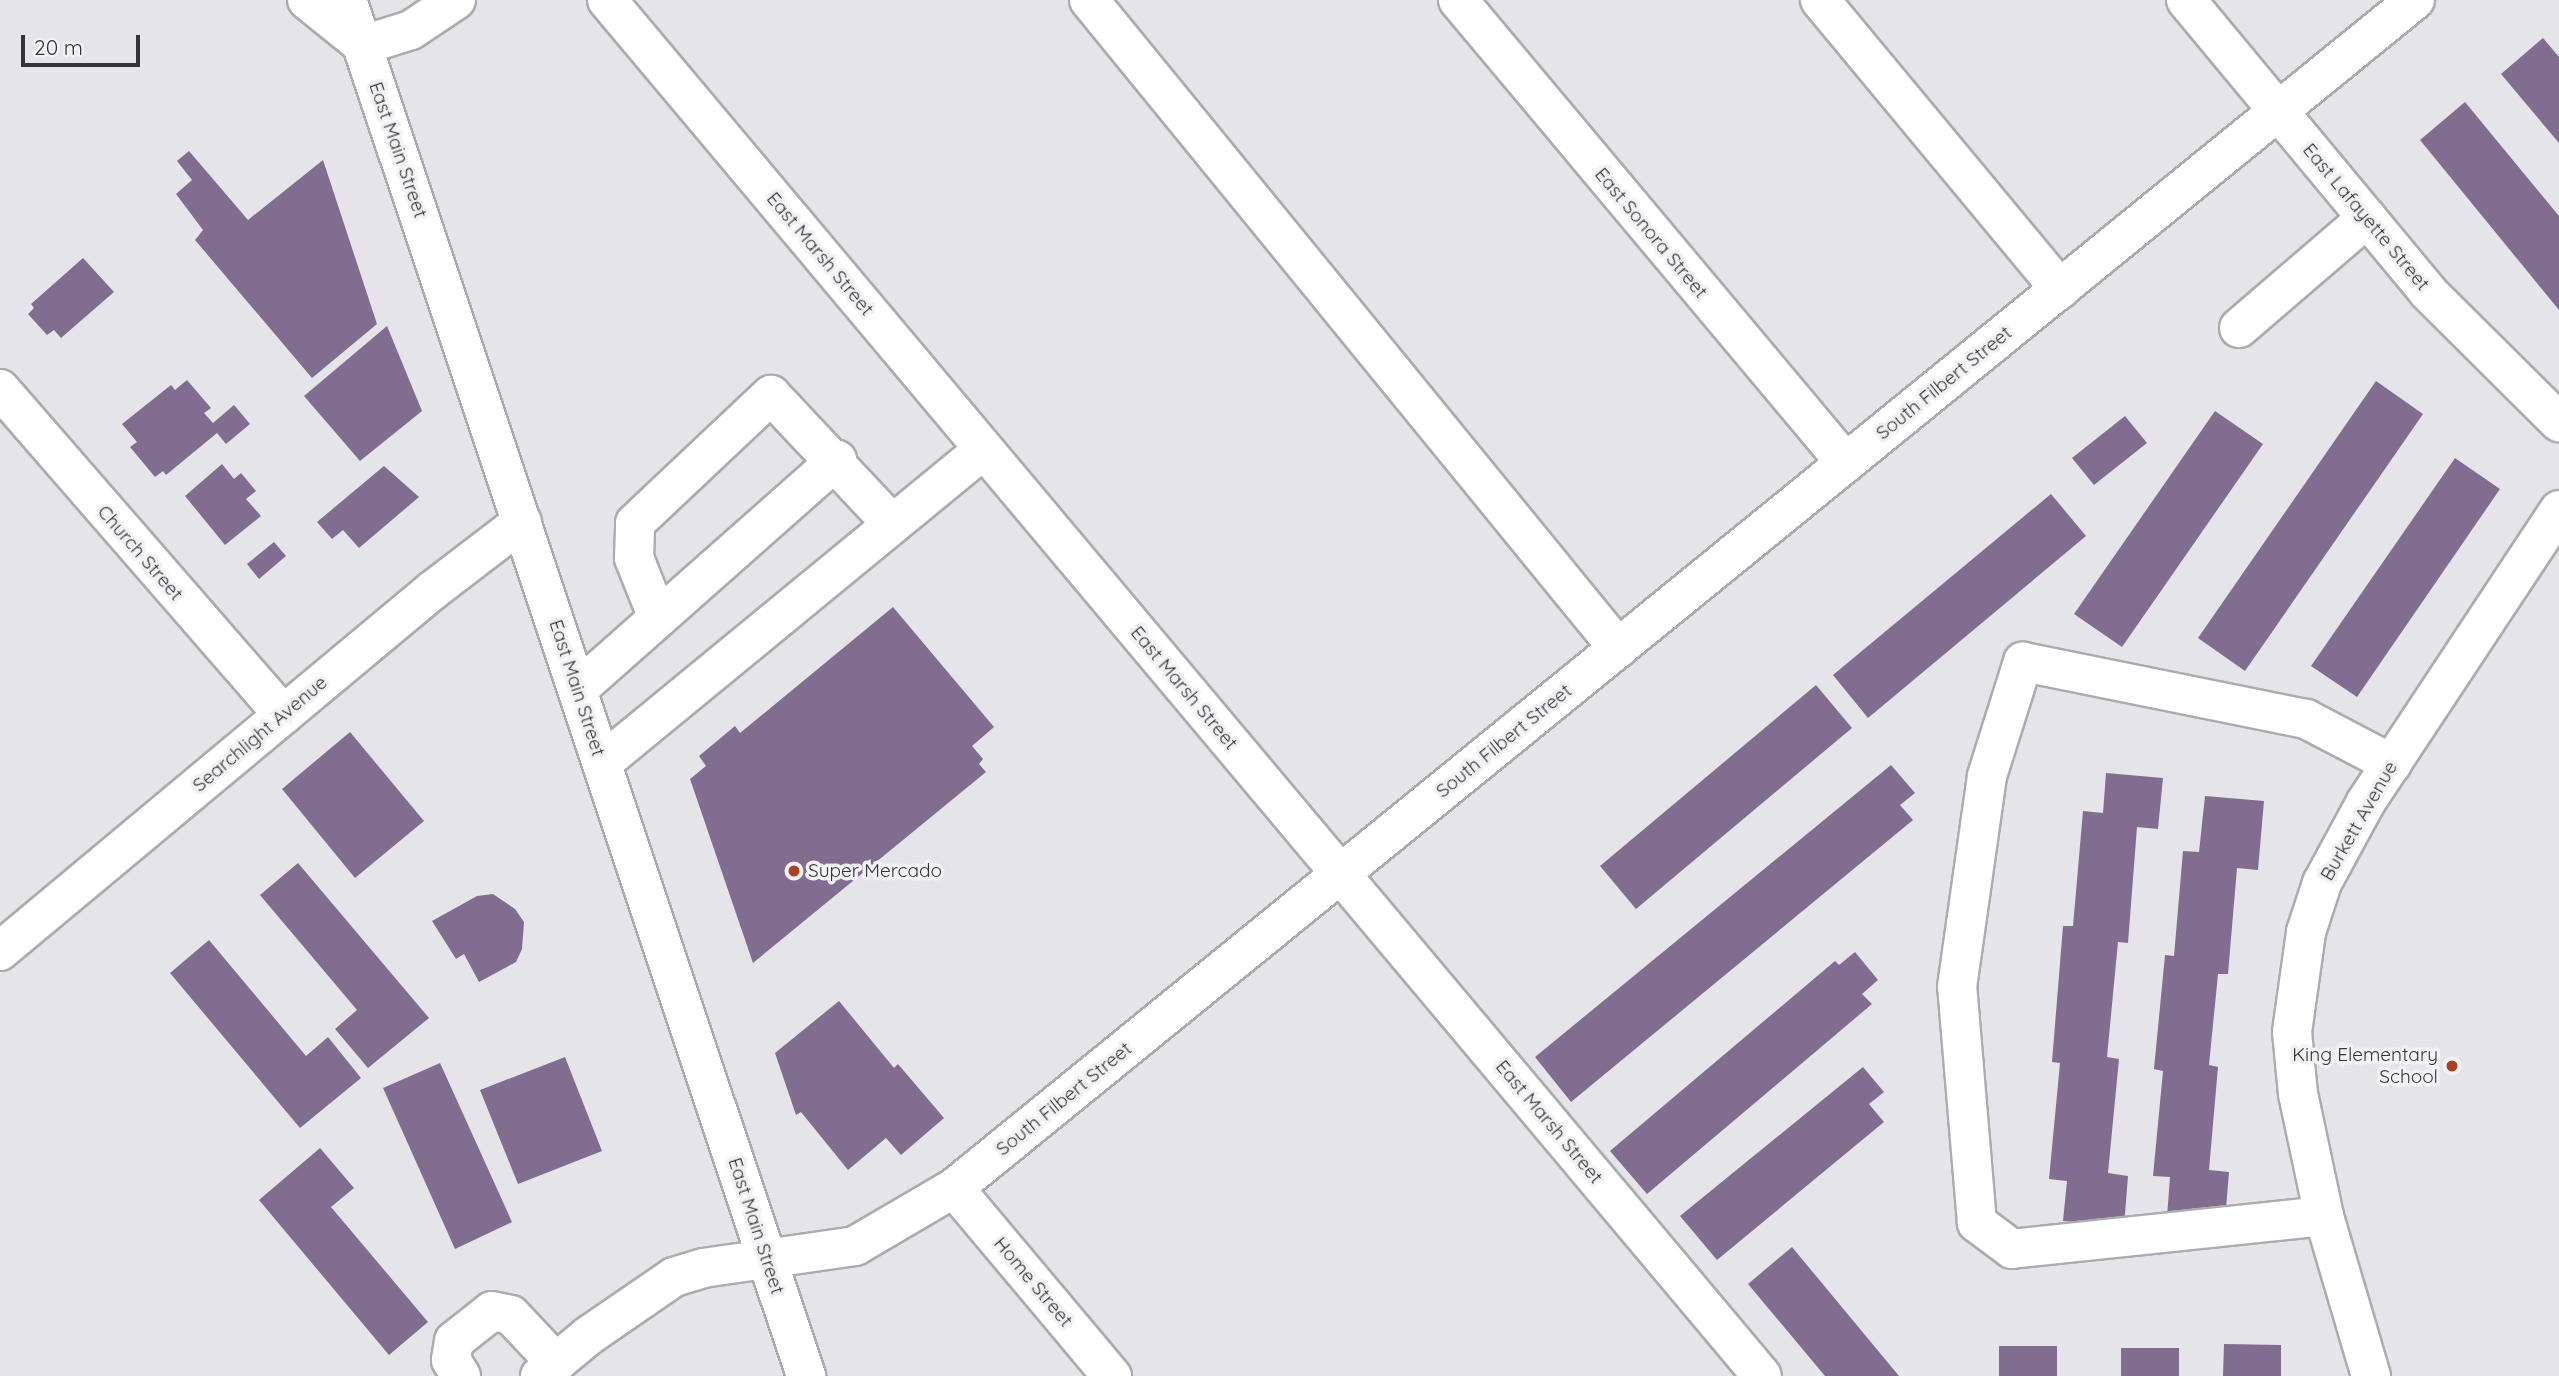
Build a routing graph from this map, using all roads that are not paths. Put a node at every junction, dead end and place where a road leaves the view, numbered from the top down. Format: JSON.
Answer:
{"nodes":[{"id":1,"x":307,"y":0,"type":"edge"},
{"id":2,"x":347,"y":0,"type":"edge"},
{"id":3,"x":456,"y":0,"type":"edge"},
{"id":4,"x":607,"y":0,"type":"edge"},
{"id":5,"x":1089,"y":0,"type":"edge"},
{"id":6,"x":1458,"y":0,"type":"edge"},
{"id":7,"x":1820,"y":0,"type":"edge"},
{"id":8,"x":2186,"y":0,"type":"edge"},
{"id":9,"x":2415,"y":0,"type":"edge"},
{"id":10,"x":363,"y":45,"type":"junction"},
{"id":11,"x":2278,"y":111,"type":"junction"},
{"id":12,"x":2367,"y":218,"type":"junction"},
{"id":13,"x":2060,"y":289,"type":"junction"},
{"id":14,"x":2239,"y":328,"type":"dead end"},
{"id":15,"x":0,"y":389,"type":"edge"},
{"id":16,"x":2559,"y":422,"type":"edge"},
{"id":17,"x":984,"y":449,"type":"junction"},
{"id":18,"x":837,"y":460,"type":"junction"},
{"id":19,"x":1846,"y":463,"type":"junction"},
{"id":20,"x":2559,"y":510,"type":"edge"},
{"id":21,"x":522,"y":522,"type":"junction"},
{"id":22,"x":892,"y":524,"type":"junction"},
{"id":23,"x":658,"y":618,"type":"junction"},
{"id":24,"x":1618,"y":648,"type":"junction"},
{"id":25,"x":578,"y":689,"type":"junction"},
{"id":26,"x":282,"y":715,"type":"junction"},
{"id":27,"x":602,"y":764,"type":"junction"},
{"id":28,"x":2392,"y":764,"type":"junction"},
{"id":29,"x":1340,"y":874,"type":"junction"},
{"id":30,"x":0,"y":951,"type":"edge"},
{"id":31,"x":954,"y":1188,"type":"junction"},
{"id":32,"x":2323,"y":1216,"type":"junction"},
{"id":33,"x":767,"y":1259,"type":"junction"},
{"id":34,"x":544,"y":1373,"type":"edge"},
{"id":35,"x":461,"y":1376,"type":"edge"},
{"id":36,"x":806,"y":1376,"type":"edge"},
{"id":37,"x":1112,"y":1376,"type":"edge"},
{"id":38,"x":1762,"y":1376,"type":"edge"},
{"id":39,"x":2371,"y":1376,"type":"edge"}],
"edges":[{"from":1,"to":10,"type":"street"},
{"from":2,"to":10,"type":"street","name":"East Main Street"},
{"from":3,"to":10,"type":"street"},
{"from":4,"to":17,"type":"street","name":"East Marsh Street"},
{"from":5,"to":24,"type":"street"},
{"from":6,"to":19,"type":"street","name":"East Sonora Street"},
{"from":7,"to":13,"type":"street"},
{"from":8,"to":11,"type":"street","name":"East Lafayette Street"},
{"from":9,"to":11,"type":"street","name":"South Filbert Street"},
{"from":10,"to":21,"type":"street","name":"East Main Street"},
{"from":11,"to":12,"type":"street","name":"East Lafayette Street"},
{"from":11,"to":13,"type":"street","name":"South Filbert Street"},
{"from":12,"to":14,"type":"street"},
{"from":12,"to":16,"type":"street","name":"East Lafayette Street"},
{"from":13,"to":19,"type":"street","name":"South Filbert Street"},
{"from":15,"to":26,"type":"street","name":"Church Street"},
{"from":17,"to":22,"type":"street"},
{"from":17,"to":29,"type":"street","name":"East Marsh Street"},
{"from":18,"to":22,"type":"street"},
{"from":18,"to":23,"type":"street"},
{"from":18,"to":23,"type":"street"},
{"from":19,"to":24,"type":"street","name":"South Filbert Street"},
{"from":20,"to":28,"type":"street","name":"Burkett Avenue"},
{"from":21,"to":25,"type":"street","name":"East Main Street"},
{"from":21,"to":26,"type":"street","name":"Searchlight Avenue"},
{"from":22,"to":27,"type":"street"},
{"from":23,"to":25,"type":"street"},
{"from":24,"to":29,"type":"street","name":"South Filbert Street"},
{"from":25,"to":27,"type":"street","name":"East Main Street"},
{"from":26,"to":30,"type":"street","name":"Searchlight Avenue"},
{"from":27,"to":33,"type":"street","name":"East Main Street"},
{"from":28,"to":32,"type":"street","name":"Burkett Avenue"},
{"from":28,"to":32,"type":"street"},
{"from":29,"to":31,"type":"street","name":"South Filbert Street"},
{"from":29,"to":38,"type":"street","name":"East Marsh Street"},
{"from":31,"to":33,"type":"street","name":"South Filbert Street"},
{"from":31,"to":37,"type":"street","name":"Home Street"},
{"from":32,"to":39,"type":"street","name":"Burkett Avenue"},
{"from":33,"to":34,"type":"street","name":"South Filbert Street"},
{"from":33,"to":36,"type":"street","name":"East Main Street"},
{"from":34,"to":35,"type":"street"}]}
